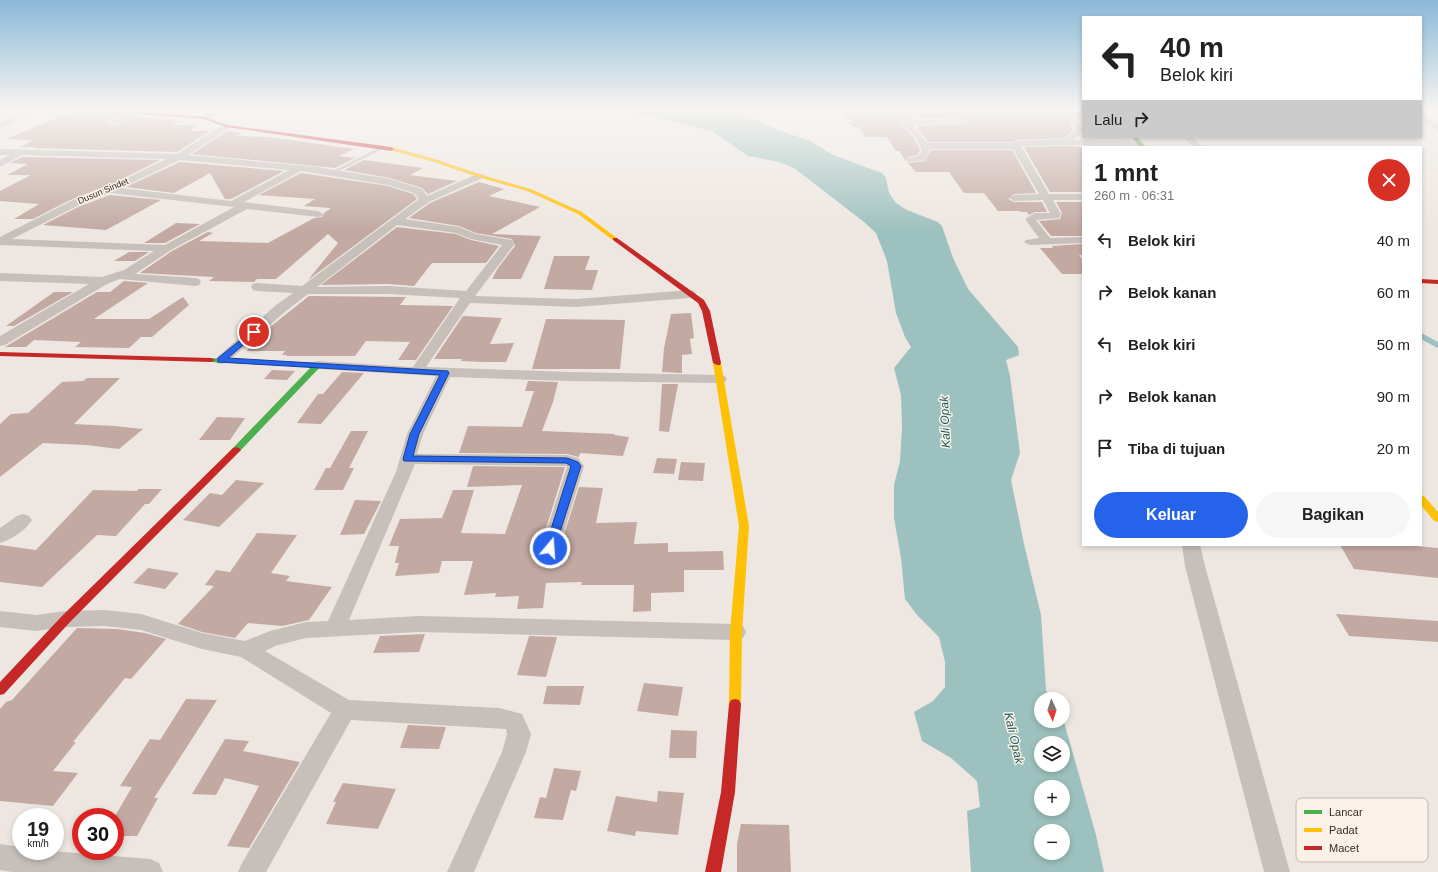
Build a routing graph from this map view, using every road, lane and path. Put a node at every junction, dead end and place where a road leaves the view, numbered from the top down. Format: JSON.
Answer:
{"nodes":[{"id":1,"x":53,"y":151,"type":"edge"},
{"id":2,"x":188,"y":151,"type":"edge"},
{"id":3,"x":377,"y":151,"type":"edge"},
{"id":4,"x":398,"y":151,"type":"edge"},
{"id":5,"x":926,"y":151,"type":"edge"},
{"id":6,"x":1019,"y":151,"type":"edge"},
{"id":7,"x":0,"y":152,"type":"edge"},
{"id":8,"x":21,"y":152,"type":"junction"},
{"id":9,"x":49,"y":153,"type":"junction"},
{"id":10,"x":178,"y":157,"type":"junction"},
{"id":11,"x":912,"y":160,"type":"dead end"},
{"id":12,"x":0,"y":164,"type":"edge"},
{"id":13,"x":300,"y":168,"type":"junction"},
{"id":14,"x":334,"y":172,"type":"junction"},
{"id":15,"x":480,"y":176,"type":"junction"},
{"id":16,"x":109,"y":190,"type":"junction"},
{"id":17,"x":1046,"y":197,"type":"junction"},
{"id":18,"x":1082,"y":197,"type":"edge"},
{"id":19,"x":1014,"y":198,"type":"dead end"},
{"id":20,"x":425,"y":200,"type":"junction"},
{"id":21,"x":233,"y":204,"type":"junction"},
{"id":22,"x":246,"y":205,"type":"junction"},
{"id":23,"x":318,"y":214,"type":"dead end"},
{"id":24,"x":394,"y":221,"type":"junction"},
{"id":25,"x":1046,"y":240,"type":"junction"},
{"id":26,"x":1082,"y":240,"type":"edge"},
{"id":27,"x":0,"y":242,"type":"edge"},
{"id":28,"x":1030,"y":242,"type":"dead end"},
{"id":29,"x":167,"y":248,"type":"junction"},
{"id":30,"x":121,"y":276,"type":"junction"},
{"id":31,"x":0,"y":277,"type":"edge"},
{"id":32,"x":102,"y":281,"type":"junction"},
{"id":33,"x":1422,"y":281,"type":"edge"},
{"id":34,"x":195,"y":282,"type":"dead end"},
{"id":35,"x":1438,"y":282,"type":"edge"},
{"id":36,"x":257,"y":287,"type":"dead end"},
{"id":37,"x":305,"y":290,"type":"junction"},
{"id":38,"x":690,"y":294,"type":"junction"},
{"id":39,"x":468,"y":297,"type":"junction"},
{"id":40,"x":0,"y":342,"type":"edge"},
{"id":41,"x":0,"y":354,"type":"edge"},
{"id":42,"x":221,"y":360,"type":"junction"},
{"id":43,"x":318,"y":365,"type":"junction"},
{"id":44,"x":416,"y":372,"type":"junction"},
{"id":45,"x":445,"y":373,"type":"junction"},
{"id":46,"x":720,"y":379,"type":"junction"},
{"id":47,"x":408,"y":459,"type":"junction"},
{"id":48,"x":1422,"y":499,"type":"edge"},
{"id":49,"x":1438,"y":519,"type":"edge"},
{"id":50,"x":23,"y":520,"type":"dead end"},
{"id":51,"x":0,"y":537,"type":"edge"},
{"id":52,"x":1191,"y":546,"type":"edge"},
{"id":53,"x":550,"y":548,"type":"dead end"},
{"id":54,"x":0,"y":619,"type":"edge"},
{"id":55,"x":66,"y":619,"type":"junction"},
{"id":56,"x":334,"y":629,"type":"junction"},
{"id":57,"x":736,"y":632,"type":"junction"},
{"id":58,"x":246,"y":650,"type":"junction"},
{"id":59,"x":0,"y":690,"type":"edge"},
{"id":60,"x":345,"y":710,"type":"junction"},
{"id":61,"x":0,"y":857,"type":"edge"},
{"id":62,"x":149,"y":872,"type":"edge"},
{"id":63,"x":251,"y":872,"type":"edge"},
{"id":64,"x":460,"y":872,"type":"edge"},
{"id":65,"x":713,"y":872,"type":"edge"},
{"id":66,"x":1276,"y":872,"type":"edge"}],
"edges":[{"from":1,"to":9,"type":"street"},
{"from":2,"to":10,"type":"street","name":"Dusun Sindet"},
{"from":3,"to":14,"type":"lane"},
{"from":4,"to":15,"type":"street"},
{"from":5,"to":11,"type":"street"},
{"from":6,"to":17,"type":"street"},
{"from":7,"to":8,"type":"street"},
{"from":8,"to":9,"type":"street"},
{"from":8,"to":12,"type":"street"},
{"from":9,"to":10,"type":"street"},
{"from":10,"to":13,"type":"street"},
{"from":10,"to":16,"type":"street","name":"Dusun Sindet"},
{"from":13,"to":14,"type":"street"},
{"from":13,"to":21,"type":"street"},
{"from":14,"to":20,"type":"street"},
{"from":15,"to":20,"type":"street"},
{"from":15,"to":38,"type":"street"},
{"from":16,"to":21,"type":"street"},
{"from":16,"to":27,"type":"street","name":"Dusun Sindet"},
{"from":17,"to":18,"type":"street"},
{"from":17,"to":19,"type":"street"},
{"from":17,"to":25,"type":"street"},
{"from":20,"to":24,"type":"street"},
{"from":21,"to":22,"type":"street"},
{"from":22,"to":23,"type":"street"},
{"from":22,"to":29,"type":"street"},
{"from":24,"to":37,"type":"street"},
{"from":24,"to":39,"type":"street"},
{"from":25,"to":26,"type":"street"},
{"from":25,"to":28,"type":"street"},
{"from":27,"to":29,"type":"street"},
{"from":29,"to":30,"type":"street"},
{"from":30,"to":32,"type":"street"},
{"from":30,"to":34,"type":"street"},
{"from":31,"to":32,"type":"street"},
{"from":32,"to":40,"type":"street"},
{"from":33,"to":35,"type":"street"},
{"from":36,"to":37,"type":"street"},
{"from":37,"to":39,"type":"street"},
{"from":37,"to":42,"type":"street"},
{"from":38,"to":39,"type":"street"},
{"from":38,"to":46,"type":"street"},
{"from":39,"to":44,"type":"street"},
{"from":41,"to":42,"type":"street"},
{"from":42,"to":43,"type":"street"},
{"from":43,"to":44,"type":"street"},
{"from":43,"to":55,"type":"street"},
{"from":44,"to":45,"type":"street"},
{"from":45,"to":46,"type":"street"},
{"from":45,"to":47,"type":"street"},
{"from":46,"to":57,"type":"street"},
{"from":47,"to":53,"type":"street"},
{"from":47,"to":56,"type":"street"},
{"from":48,"to":49,"type":"street"},
{"from":50,"to":51,"type":"street"},
{"from":52,"to":66,"type":"street"},
{"from":54,"to":55,"type":"street"},
{"from":55,"to":58,"type":"street"},
{"from":55,"to":59,"type":"street"},
{"from":56,"to":57,"type":"street"},
{"from":56,"to":58,"type":"street"},
{"from":57,"to":65,"type":"street"},
{"from":58,"to":60,"type":"street"},
{"from":60,"to":63,"type":"street"},
{"from":60,"to":64,"type":"street"},
{"from":61,"to":62,"type":"street"}]}
